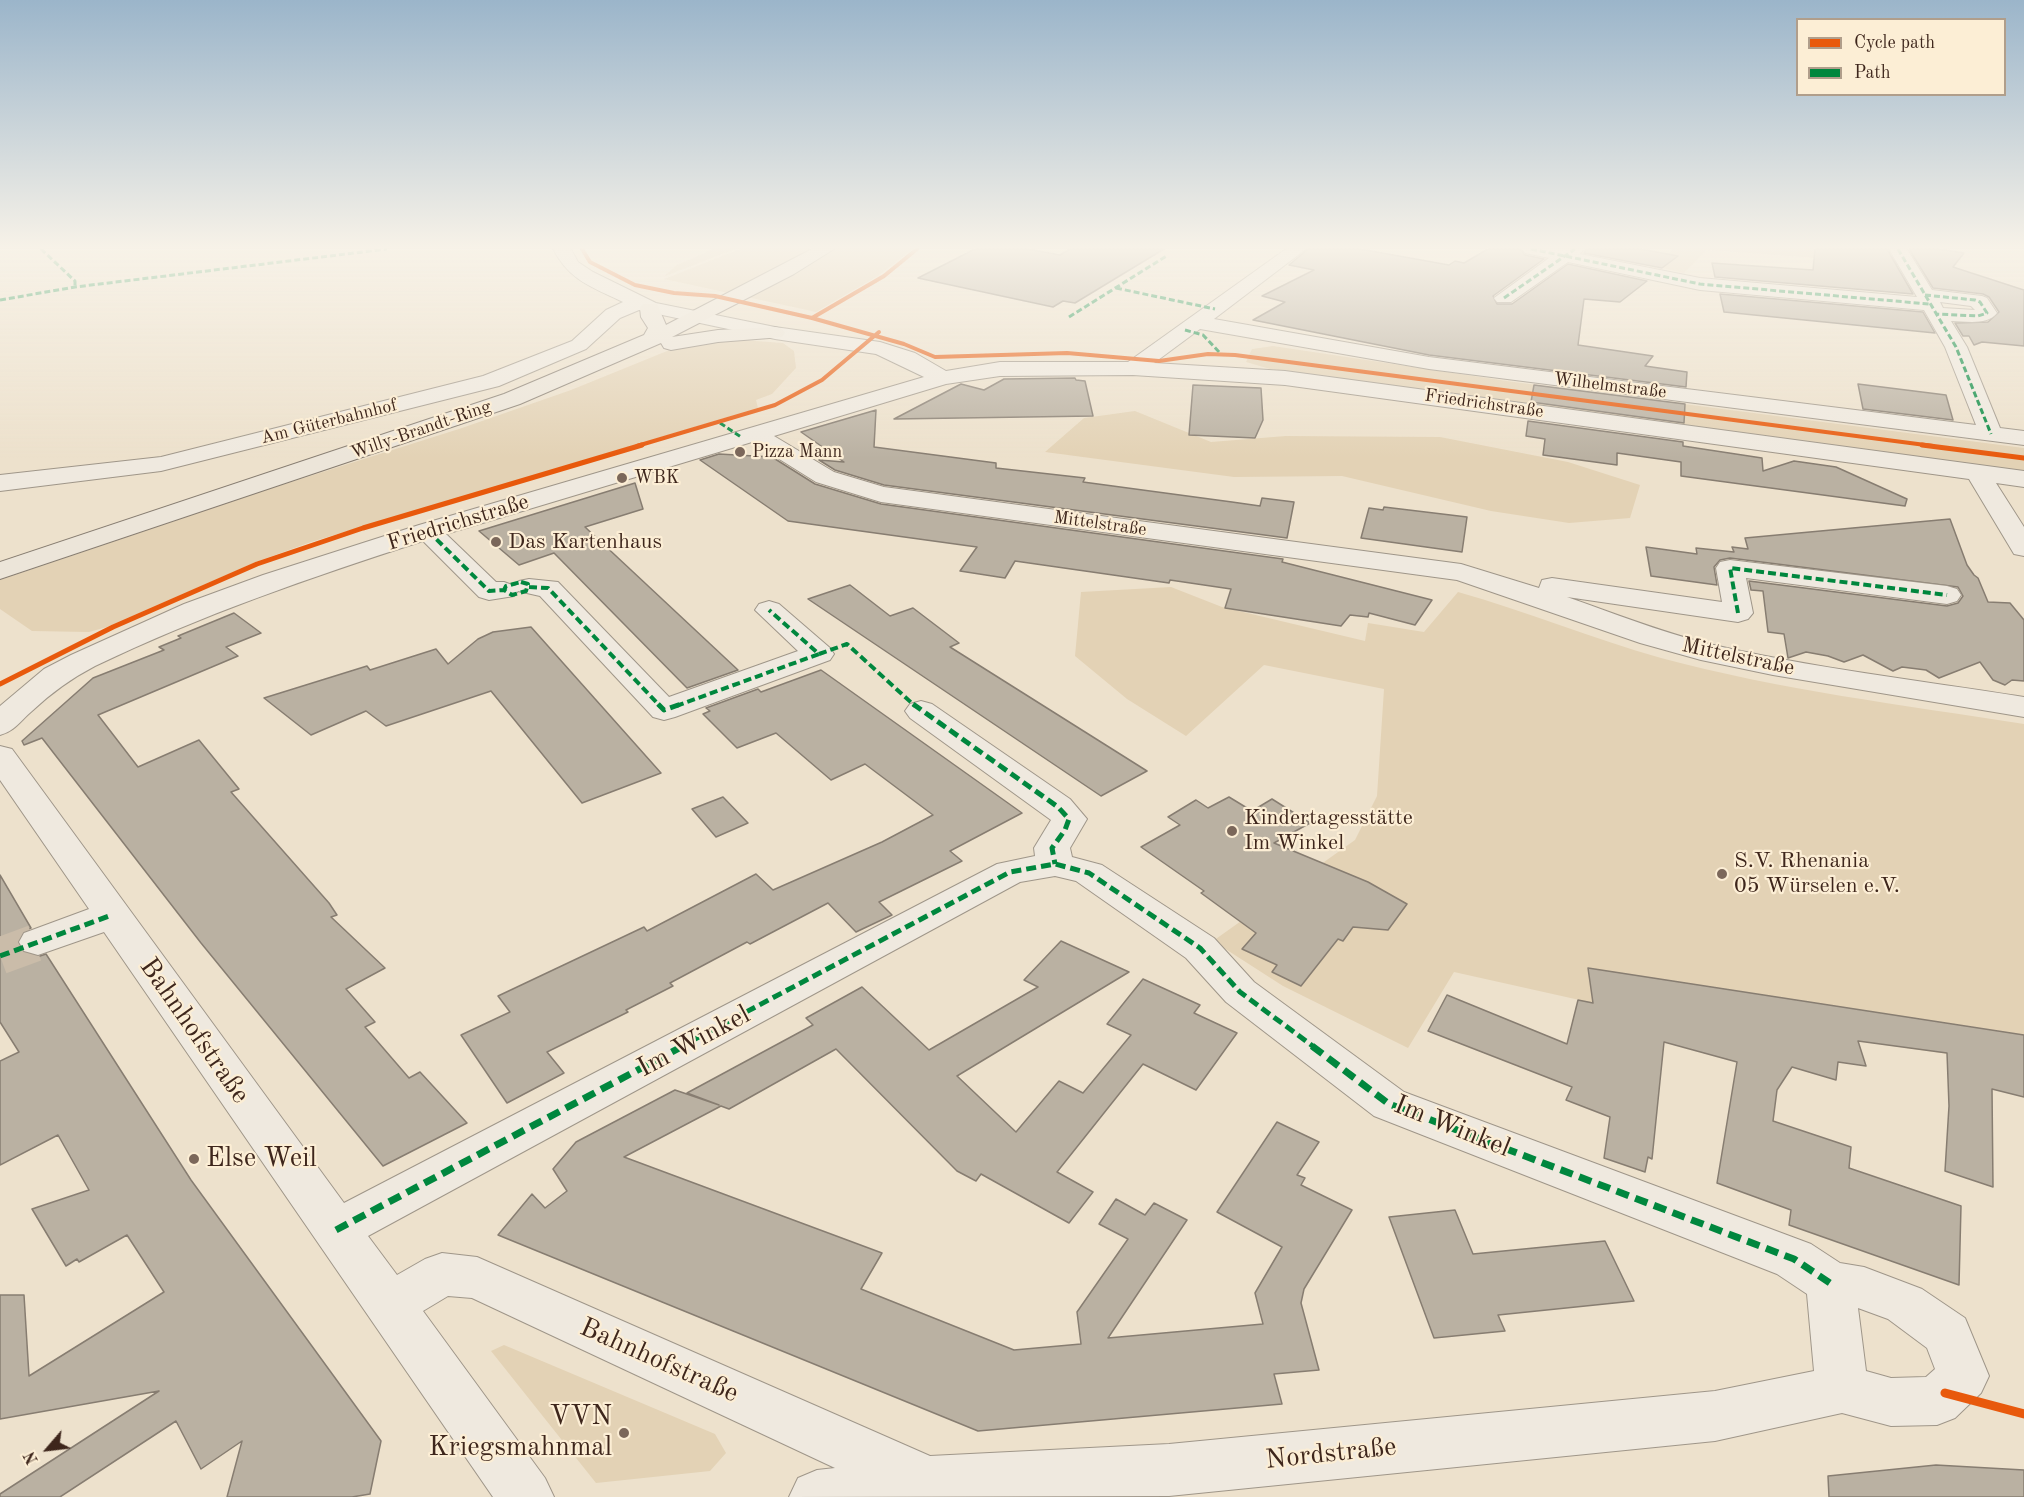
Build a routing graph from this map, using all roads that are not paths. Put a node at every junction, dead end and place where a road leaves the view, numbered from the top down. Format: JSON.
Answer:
{"nodes":[{"id":1,"x":608,"y":319,"type":"edge"},
{"id":2,"x":652,"y":319,"type":"edge"},
{"id":3,"x":698,"y":319,"type":"joint"},
{"id":4,"x":1201,"y":319,"type":"edge"},
{"id":5,"x":1939,"y":319,"type":"edge"},
{"id":6,"x":1197,"y":322,"type":"junction"},
{"id":7,"x":776,"y":333,"type":"junction"},
{"id":8,"x":651,"y":341,"type":"junction"},
{"id":9,"x":627,"y":352,"type":"junction"},
{"id":10,"x":1133,"y":368,"type":"junction"},
{"id":11,"x":943,"y":378,"type":"junction"},
{"id":12,"x":753,"y":433,"type":"junction"},
{"id":13,"x":1990,"y":434,"type":"junction"},
{"id":14,"x":2024,"y":438,"type":"edge"},
{"id":15,"x":1977,"y":472,"type":"junction"},
{"id":16,"x":2024,"y":479,"type":"edge"},
{"id":17,"x":0,"y":483,"type":"edge"},
{"id":18,"x":428,"y":531,"type":"junction"},
{"id":19,"x":2024,"y":548,"type":"edge"},
{"id":20,"x":0,"y":572,"type":"edge"},
{"id":21,"x":1461,"y":572,"type":"junction"},
{"id":22,"x":1947,"y":596,"type":"dead end"},
{"id":23,"x":769,"y":610,"type":"dead end"},
{"id":24,"x":2024,"y":707,"type":"edge"},
{"id":25,"x":921,"y":711,"type":"dead end"},
{"id":26,"x":0,"y":725,"type":"edge"},
{"id":27,"x":0,"y":756,"type":"edge"},
{"id":28,"x":1055,"y":864,"type":"junction"},
{"id":29,"x":112,"y":915,"type":"junction"},
{"id":30,"x":38,"y":942,"type":"tunnel mouth"},
{"id":31,"x":336,"y":1230,"type":"junction"},
{"id":32,"x":1830,"y":1282,"type":"junction"},
{"id":33,"x":389,"y":1306,"type":"junction"},
{"id":34,"x":1842,"y":1389,"type":"junction"},
{"id":35,"x":928,"y":1483,"type":"junction"},
{"id":36,"x":526,"y":1497,"type":"edge"},
{"id":37,"x":817,"y":1497,"type":"edge"}],
"edges":[{"from":1,"to":17,"type":"street","name":"Am Güterbahnhof"},
{"from":2,"to":8,"type":"main road"},
{"from":3,"to":7,"type":"street"},
{"from":3,"to":8,"type":"main road","name":"Willy-Brandt-Ring"},
{"from":4,"to":6,"type":"street"},
{"from":5,"to":13,"type":"street"},
{"from":6,"to":10,"type":"street"},
{"from":6,"to":13,"type":"street","name":"Wilhelmstraße"},
{"from":7,"to":9,"type":"main road"},
{"from":7,"to":11,"type":"street"},
{"from":8,"to":9,"type":"main road","name":"Willy-Brandt-Ring"},
{"from":9,"to":20,"type":"main road","name":"Willy-Brandt-Ring"},
{"from":10,"to":11,"type":"street","name":"Friedrichstraße"},
{"from":10,"to":15,"type":"street","name":"Friedrichstraße"},
{"from":11,"to":12,"type":"street","name":"Friedrichstraße"},
{"from":12,"to":18,"type":"street","name":"Friedrichstraße"},
{"from":12,"to":21,"type":"street","name":"Mittelstraße"},
{"from":13,"to":14,"type":"street","name":"Wilhelmstraße"},
{"from":15,"to":16,"type":"street","name":"Friedrichstraße"},
{"from":15,"to":19,"type":"street"},
{"from":18,"to":23,"type":"street"},
{"from":18,"to":26,"type":"street","name":"Friedrichstraße"},
{"from":21,"to":22,"type":"street","name":"Mittelstraße"},
{"from":21,"to":24,"type":"street","name":"Mittelstraße"},
{"from":25,"to":28,"type":"street"},
{"from":27,"to":29,"type":"street","name":"Bahnhofstraße"},
{"from":28,"to":31,"type":"street","name":"Im Winkel"},
{"from":28,"to":32,"type":"street","name":"Im Winkel"},
{"from":29,"to":30,"type":"street"},
{"from":29,"to":31,"type":"street","name":"Bahnhofstraße"},
{"from":31,"to":33,"type":"street","name":"Bahnhofstraße"},
{"from":32,"to":34,"type":"street"},
{"from":32,"to":34,"type":"street","name":"Nordstraße"},
{"from":33,"to":35,"type":"street","name":"Bahnhofstraße"},
{"from":33,"to":36,"type":"street","name":"Bahnhofstraße"},
{"from":34,"to":35,"type":"street","name":"Nordstraße"},
{"from":35,"to":37,"type":"street","name":"Nordstraße"}]}
